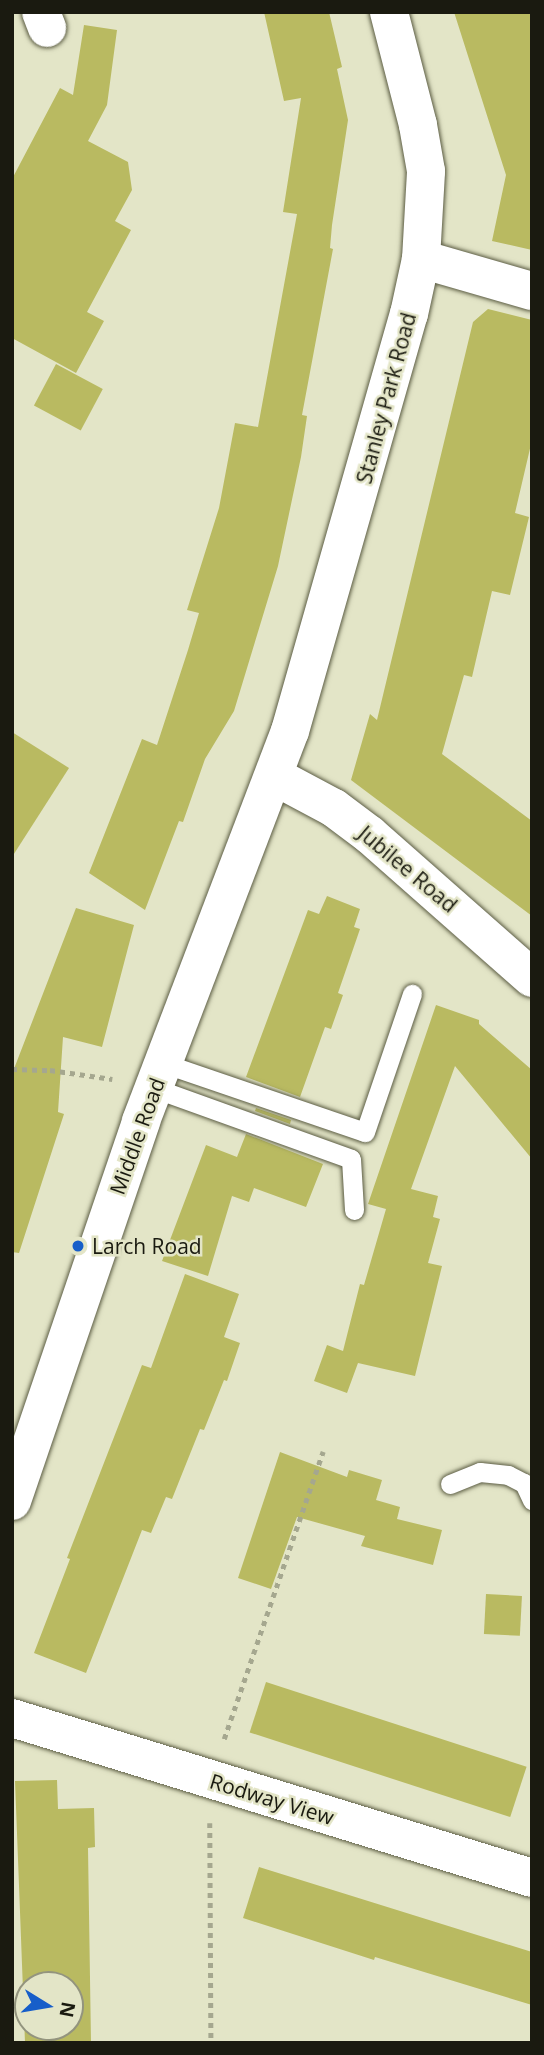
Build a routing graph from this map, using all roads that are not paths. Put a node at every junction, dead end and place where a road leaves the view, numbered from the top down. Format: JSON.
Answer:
{"nodes":[{"id":1,"x":389,"y":12,"type":"edge"},
{"id":2,"x":421,"y":259,"type":"junction"},
{"id":3,"x":532,"y":291,"type":"edge"},
{"id":4,"x":274,"y":776,"type":"junction"},
{"id":5,"x":532,"y":978,"type":"edge"},
{"id":6,"x":412,"y":994,"type":"dead end"},
{"id":7,"x":156,"y":1081,"type":"junction"},
{"id":8,"x":354,"y":1210,"type":"dead end"},
{"id":9,"x":20,"y":1454,"type":"edge"},
{"id":10,"x":450,"y":1483,"type":"dead end"},
{"id":11,"x":532,"y":1500,"type":"edge"},
{"id":12,"x":12,"y":1501,"type":"edge"},
{"id":13,"x":12,"y":1718,"type":"edge"},
{"id":14,"x":532,"y":1878,"type":"edge"}],
"edges":[{"from":1,"to":2,"type":"street","name":"Stanley Park Road"},
{"from":2,"to":3,"type":"street"},
{"from":2,"to":4,"type":"street","name":"Stanley Park Road"},
{"from":4,"to":5,"type":"street","name":"Jubilee Road"},
{"from":4,"to":7,"type":"street","name":"Middle Road"},
{"from":6,"to":7,"type":"lane"},
{"from":7,"to":8,"type":"lane"},
{"from":7,"to":9,"type":"street","name":"Middle Road"},
{"from":9,"to":12,"type":"street","name":"Middle Road"},
{"from":10,"to":11,"type":"lane"},
{"from":13,"to":14,"type":"street","name":"Rodway View"}]}
